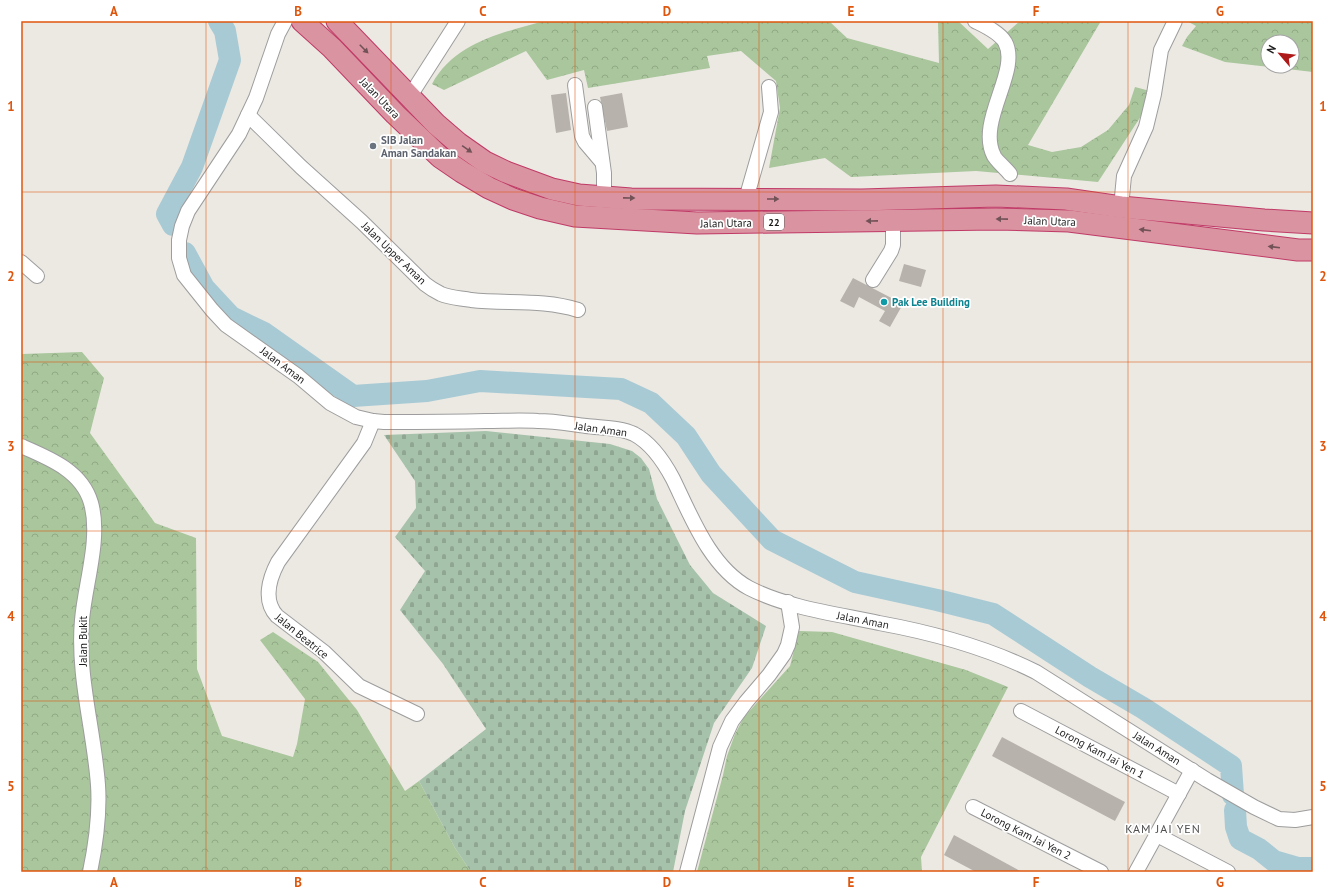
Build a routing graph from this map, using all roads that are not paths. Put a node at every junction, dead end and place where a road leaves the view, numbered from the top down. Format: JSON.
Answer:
{"nodes":[{"id":1,"x":285,"y":21,"type":"edge"},
{"id":2,"x":302,"y":21,"type":"edge"},
{"id":3,"x":337,"y":21,"type":"edge"},
{"id":4,"x":458,"y":21,"type":"edge"},
{"id":5,"x":975,"y":21,"type":"edge"},
{"id":6,"x":1175,"y":21,"type":"edge"},
{"id":7,"x":575,"y":85,"type":"dead end"},
{"id":8,"x":769,"y":87,"type":"dead end"},
{"id":9,"x":410,"y":96,"type":"junction"},
{"id":10,"x":595,"y":107,"type":"dead end"},
{"id":11,"x":248,"y":115,"type":"junction"},
{"id":12,"x":602,"y":162,"type":"junction"},
{"id":13,"x":1010,"y":174,"type":"dead end"},
{"id":14,"x":604,"y":198,"type":"junction"},
{"id":15,"x":746,"y":199,"type":"junction"},
{"id":16,"x":1121,"y":207,"type":"junction"},
{"id":17,"x":893,"y":221,"type":"junction"},
{"id":18,"x":1313,"y":223,"type":"edge"},
{"id":19,"x":1313,"y":250,"type":"edge"},
{"id":20,"x":21,"y":262,"type":"edge"},
{"id":21,"x":36,"y":276,"type":"dead end"},
{"id":22,"x":873,"y":280,"type":"dead end"},
{"id":23,"x":578,"y":310,"type":"dead end"},
{"id":24,"x":373,"y":422,"type":"junction"},
{"id":25,"x":21,"y":446,"type":"edge"},
{"id":26,"x":788,"y":602,"type":"junction"},
{"id":27,"x":1021,"y":711,"type":"dead end"},
{"id":28,"x":416,"y":714,"type":"dead end"},
{"id":29,"x":1192,"y":770,"type":"junction"},
{"id":30,"x":1178,"y":794,"type":"junction"},
{"id":31,"x":973,"y":807,"type":"dead end"},
{"id":32,"x":1313,"y":817,"type":"edge"},
{"id":33,"x":1157,"y":834,"type":"junction"},
{"id":34,"x":90,"y":872,"type":"edge"},
{"id":35,"x":687,"y":872,"type":"edge"},
{"id":36,"x":1101,"y":872,"type":"edge"},
{"id":37,"x":1136,"y":872,"type":"edge"},
{"id":38,"x":1228,"y":872,"type":"edge"}],
"edges":[{"from":1,"to":11,"type":"street","name":"Jalan Aman"},
{"from":17,"to":2,"type":"highway","name":"Jalan Utara","number":"22","one_way":true},
{"from":3,"to":9,"type":"highway","name":"Jalan Utara","number":"22","one_way":true},
{"from":4,"to":9,"type":"street"},
{"from":5,"to":13,"type":"street"},
{"from":6,"to":16,"type":"street"},
{"from":7,"to":12,"type":"street"},
{"from":8,"to":15,"type":"street"},
{"from":9,"to":14,"type":"highway","name":"Jalan Utara","number":"22","one_way":true},
{"from":10,"to":12,"type":"street"},
{"from":11,"to":23,"type":"street","name":"Jalan Upper Aman"},
{"from":11,"to":24,"type":"street","name":"Jalan Aman"},
{"from":12,"to":14,"type":"street"},
{"from":14,"to":15,"type":"highway","name":"Jalan Utara","number":"22","one_way":true},
{"from":15,"to":16,"type":"highway","name":"Jalan Utara","number":"22","one_way":true},
{"from":16,"to":18,"type":"highway","name":"Jalan Utara","number":"22"},
{"from":19,"to":17,"type":"highway","name":"Jalan Utara","number":"22","one_way":true},
{"from":17,"to":22,"type":"street"},
{"from":20,"to":21,"type":"street"},
{"from":24,"to":26,"type":"street","name":"Jalan Aman"},
{"from":24,"to":28,"type":"street","name":"Jalan Beatrice"},
{"from":25,"to":34,"type":"street","name":"Jalan Bukit"},
{"from":26,"to":29,"type":"street","name":"Jalan Aman"},
{"from":26,"to":35,"type":"street"},
{"from":27,"to":30,"type":"street","name":"Lorong Kam Jai Yen 1"},
{"from":29,"to":30,"type":"street"},
{"from":29,"to":32,"type":"street","name":"Jalan Aman"},
{"from":30,"to":33,"type":"street"},
{"from":31,"to":36,"type":"street","name":"Lorong Kam Jai Yen 2"},
{"from":33,"to":37,"type":"street"},
{"from":33,"to":38,"type":"street"}]}
